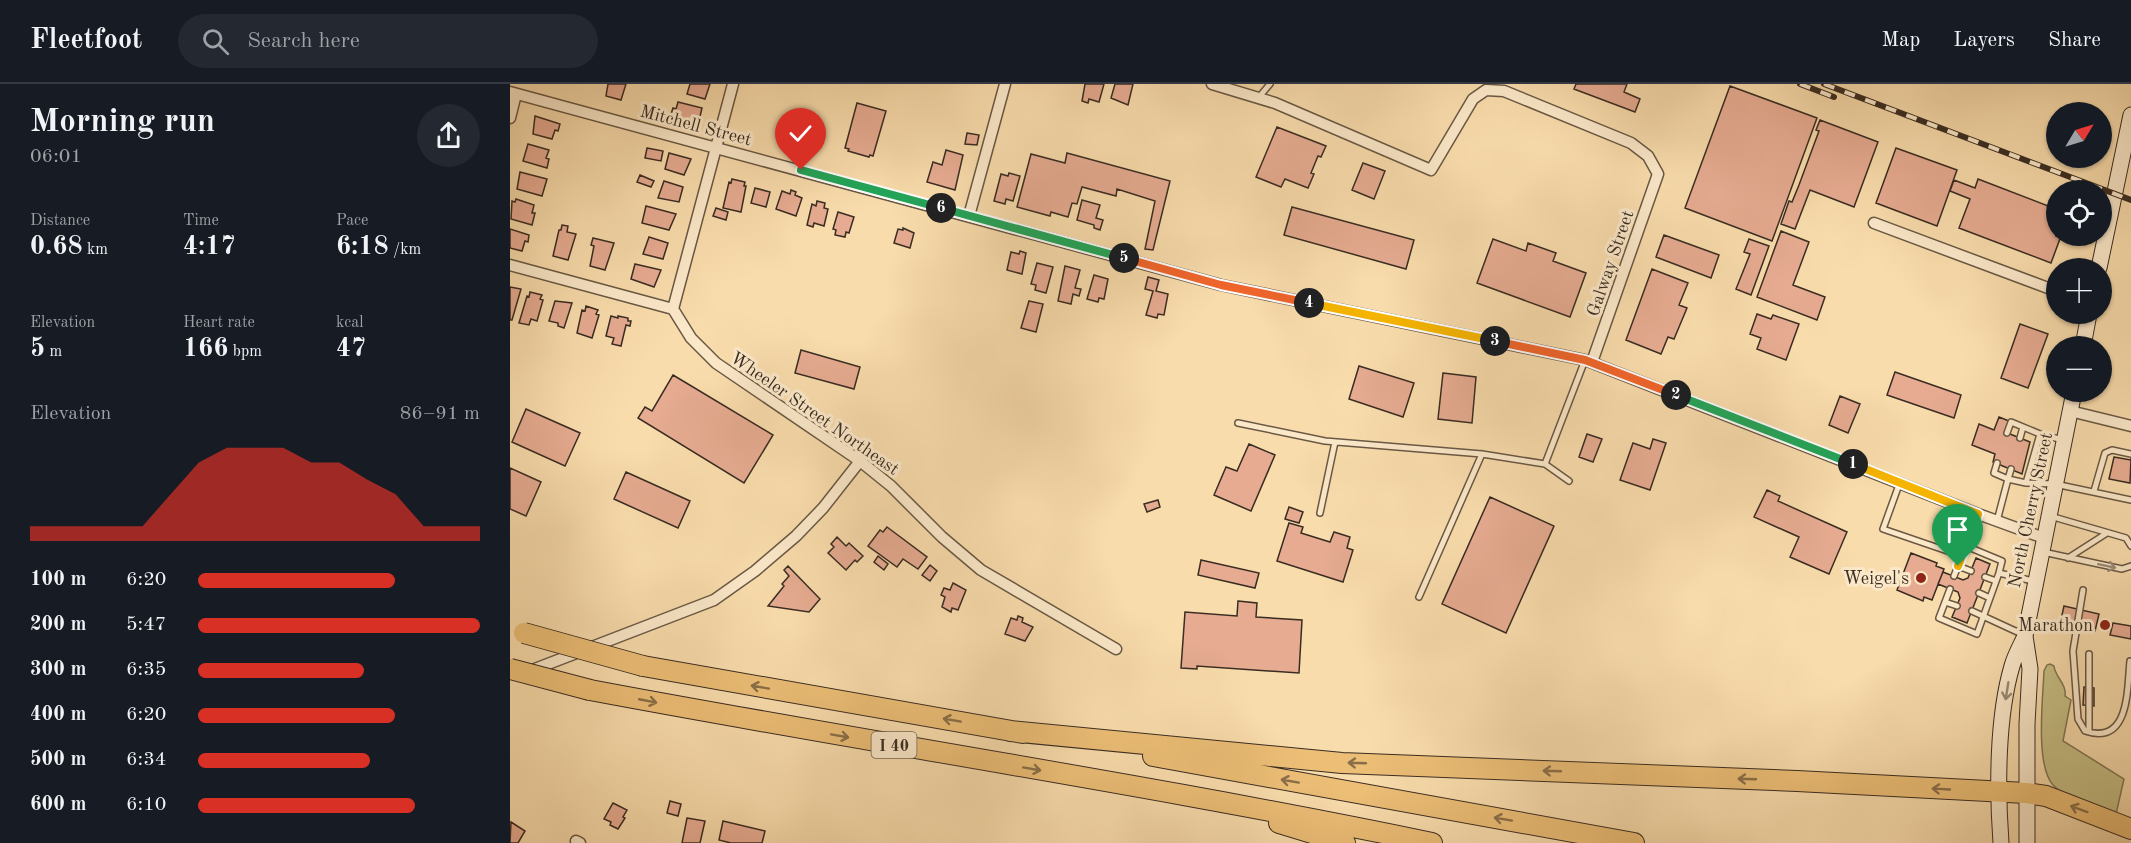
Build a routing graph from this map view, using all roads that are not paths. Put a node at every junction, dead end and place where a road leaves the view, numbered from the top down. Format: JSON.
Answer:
{"nodes":[{"id":1,"x":733,"y":84,"type":"edge"},
{"id":2,"x":1005,"y":84,"type":"edge"},
{"id":3,"x":1212,"y":84,"type":"edge"},
{"id":4,"x":1270,"y":84,"type":"edge"},
{"id":5,"x":513,"y":93,"type":"edge"},
{"id":6,"x":1259,"y":97,"type":"junction"},
{"id":7,"x":510,"y":118,"type":"edge"},
{"id":8,"x":2130,"y":123,"type":"edge"},
{"id":9,"x":717,"y":147,"type":"junction"},
{"id":10,"x":969,"y":216,"type":"junction"},
{"id":11,"x":1874,"y":223,"type":"dead end"},
{"id":12,"x":2100,"y":258,"type":"edge"},
{"id":13,"x":510,"y":265,"type":"edge"},
{"id":14,"x":2046,"y":287,"type":"edge"},
{"id":15,"x":674,"y":309,"type":"junction"},
{"id":16,"x":1589,"y":361,"type":"junction"},
{"id":17,"x":2072,"y":402,"type":"edge"},
{"id":18,"x":2070,"y":411,"type":"junction"},
{"id":19,"x":1238,"y":423,"type":"dead end"},
{"id":20,"x":2131,"y":426,"type":"edge"},
{"id":21,"x":2023,"y":427,"type":"junction"},
{"id":22,"x":2007,"y":433,"type":"dead end"},
{"id":23,"x":2040,"y":434,"type":"junction"},
{"id":24,"x":2020,"y":438,"type":"dead end"},
{"id":25,"x":2064,"y":440,"type":"junction"},
{"id":26,"x":1335,"y":442,"type":"junction"},
{"id":27,"x":1482,"y":454,"type":"junction"},
{"id":28,"x":2131,"y":454,"type":"edge"},
{"id":29,"x":860,"y":461,"type":"junction"},
{"id":30,"x":1997,"y":463,"type":"dead end"},
{"id":31,"x":1545,"y":464,"type":"junction"},
{"id":32,"x":2011,"y":469,"type":"dead end"},
{"id":33,"x":2008,"y":478,"type":"junction"},
{"id":34,"x":1569,"y":481,"type":"dead end"},
{"id":35,"x":1900,"y":482,"type":"junction"},
{"id":36,"x":2026,"y":483,"type":"junction"},
{"id":37,"x":2055,"y":484,"type":"junction"},
{"id":38,"x":2094,"y":491,"type":"junction"},
{"id":39,"x":2131,"y":500,"type":"edge"},
{"id":40,"x":1320,"y":513,"type":"dead end"},
{"id":41,"x":1978,"y":514,"type":"junction"},
{"id":42,"x":2049,"y":515,"type":"junction"},
{"id":43,"x":1997,"y":521,"type":"junction"},
{"id":44,"x":2107,"y":533,"type":"junction"},
{"id":45,"x":2042,"y":545,"type":"junction"},
{"id":46,"x":1966,"y":546,"type":"junction"},
{"id":47,"x":2131,"y":546,"type":"edge"},
{"id":48,"x":1962,"y":556,"type":"junction"},
{"id":49,"x":2068,"y":558,"type":"junction"},
{"id":50,"x":1958,"y":566,"type":"junction"},
{"id":51,"x":2131,"y":566,"type":"edge"},
{"id":52,"x":1971,"y":571,"type":"dead end"},
{"id":53,"x":1999,"y":573,"type":"junction"},
{"id":54,"x":1954,"y":576,"type":"dead end"},
{"id":55,"x":1985,"y":577,"type":"dead end"},
{"id":56,"x":1996,"y":581,"type":"junction"},
{"id":57,"x":2035,"y":581,"type":"junction"},
{"id":58,"x":1950,"y":589,"type":"dead end"},
{"id":59,"x":2083,"y":590,"type":"dead end"},
{"id":60,"x":1979,"y":593,"type":"dead end"},
{"id":61,"x":1419,"y":597,"type":"dead end"},
{"id":62,"x":1990,"y":598,"type":"junction"},
{"id":63,"x":1945,"y":602,"type":"junction"},
{"id":64,"x":1957,"y":606,"type":"dead end"},
{"id":65,"x":1972,"y":611,"type":"dead end"},
{"id":66,"x":1984,"y":616,"type":"junction"},
{"id":67,"x":517,"y":630,"type":"edge"},
{"id":68,"x":2025,"y":636,"type":"junction"},
{"id":69,"x":1116,"y":649,"type":"dead end"},
{"id":70,"x":2089,"y":654,"type":"dead end"},
{"id":71,"x":2130,"y":661,"type":"edge"},
{"id":72,"x":510,"y":669,"type":"edge"},
{"id":73,"x":510,"y":679,"type":"edge"},
{"id":74,"x":1010,"y":730,"type":"junction"},
{"id":75,"x":2089,"y":732,"type":"junction"},
{"id":76,"x":2000,"y":792,"type":"junction"},
{"id":77,"x":2026,"y":793,"type":"junction"},
{"id":78,"x":1198,"y":798,"type":"junction"},
{"id":79,"x":2131,"y":829,"type":"edge"},
{"id":80,"x":1345,"y":843,"type":"edge"},
{"id":81,"x":1432,"y":843,"type":"edge"},
{"id":82,"x":1634,"y":843,"type":"edge"},
{"id":83,"x":2001,"y":843,"type":"edge"},
{"id":84,"x":2027,"y":843,"type":"edge"}],
"edges":[{"from":1,"to":9,"type":"street"},
{"from":2,"to":10,"type":"street"},
{"from":3,"to":6,"type":"street"},
{"from":4,"to":6,"type":"lane"},
{"from":5,"to":7,"type":"street"},
{"from":5,"to":9,"type":"street","name":"Mitchell Street"},
{"from":6,"to":16,"type":"street","name":"Galway Street"},
{"from":8,"to":12,"type":"street"},
{"from":9,"to":10,"type":"street","name":"Mitchell Street"},
{"from":9,"to":15,"type":"street"},
{"from":10,"to":16,"type":"street","name":"Mitchell Street"},
{"from":11,"to":14,"type":"street"},
{"from":13,"to":15,"type":"street"},
{"from":15,"to":29,"type":"street","name":"Wheeler Street Northeast"},
{"from":16,"to":31,"type":"lane"},
{"from":16,"to":35,"type":"street","name":"Mitchell Street"},
{"from":17,"to":18,"type":"street","name":"North Cherry Street"},
{"from":18,"to":20,"type":"street"},
{"from":18,"to":25,"type":"street","name":"North Cherry Street"},
{"from":19,"to":26,"type":"lane"},
{"from":21,"to":22,"type":"lane"},
{"from":21,"to":23,"type":"lane"},
{"from":21,"to":24,"type":"lane"},
{"from":23,"to":25,"type":"lane"},
{"from":23,"to":36,"type":"lane"},
{"from":25,"to":37,"type":"street","name":"North Cherry Street"},
{"from":26,"to":27,"type":"lane"},
{"from":26,"to":40,"type":"lane"},
{"from":27,"to":31,"type":"lane"},
{"from":27,"to":61,"type":"lane"},
{"from":28,"to":38,"type":"lane"},
{"from":29,"to":69,"type":"street","name":"Wheeler Street Northeast"},
{"from":29,"to":73,"type":"street"},
{"from":30,"to":33,"type":"lane"},
{"from":31,"to":34,"type":"lane"},
{"from":32,"to":33,"type":"lane"},
{"from":33,"to":36,"type":"lane"},
{"from":33,"to":43,"type":"lane"},
{"from":35,"to":41,"type":"street","name":"Mitchell Street"},
{"from":35,"to":48,"type":"lane"},
{"from":36,"to":37,"type":"lane"},
{"from":37,"to":38,"type":"lane"},
{"from":37,"to":42,"type":"street","name":"North Cherry Street"},
{"from":38,"to":39,"type":"lane"},
{"from":41,"to":43,"type":"street","name":"Mitchell Street"},
{"from":41,"to":46,"type":"lane"},
{"from":42,"to":44,"type":"lane"},
{"from":42,"to":45,"type":"street","name":"North Cherry Street"},
{"from":43,"to":45,"type":"street","name":"Mitchell Street"},
{"from":44,"to":47,"type":"lane"},
{"from":44,"to":49,"type":"lane"},
{"from":45,"to":49,"type":"lane"},
{"from":45,"to":57,"type":"street","name":"North Cherry Street"},
{"from":46,"to":48,"type":"lane"},
{"from":46,"to":53,"type":"lane"},
{"from":48,"to":50,"type":"lane"},
{"from":49,"to":51,"type":"lane","one_way":true},
{"from":50,"to":52,"type":"lane"},
{"from":50,"to":54,"type":"lane"},
{"from":53,"to":56,"type":"lane"},
{"from":53,"to":57,"type":"lane"},
{"from":55,"to":56,"type":"lane"},
{"from":56,"to":62,"type":"lane"},
{"from":57,"to":68,"type":"street","name":"North Cherry Street"},
{"from":58,"to":63,"type":"lane"},
{"from":59,"to":75,"type":"lane"},
{"from":60,"to":62,"type":"lane"},
{"from":62,"to":66,"type":"lane"},
{"from":63,"to":64,"type":"lane"},
{"from":63,"to":66,"type":"lane"},
{"from":65,"to":66,"type":"lane"},
{"from":66,"to":68,"type":"lane"},
{"from":74,"to":67,"type":"highway","number":"I 40","one_way":true,"bridge":true},
{"from":68,"to":76,"type":"street","name":"North Cherry Street","one_way":true},
{"from":68,"to":77,"type":"street","name":"North Cherry Street"},
{"from":70,"to":75,"type":"lane"},
{"from":71,"to":75,"type":"lane"},
{"from":72,"to":78,"type":"highway","number":"I 40","one_way":true,"bridge":true},
{"from":76,"to":74,"type":"highway","one_way":true},
{"from":82,"to":74,"type":"highway","number":"I 40","one_way":true},
{"from":76,"to":77,"type":"highway"},
{"from":76,"to":83,"type":"street","name":"North Cherry Street"},
{"from":79,"to":77,"type":"highway","one_way":true},
{"from":77,"to":84,"type":"street","name":"North Cherry Street"},
{"from":78,"to":80,"type":"highway"},
{"from":78,"to":81,"type":"highway","number":"I 40"}]}
